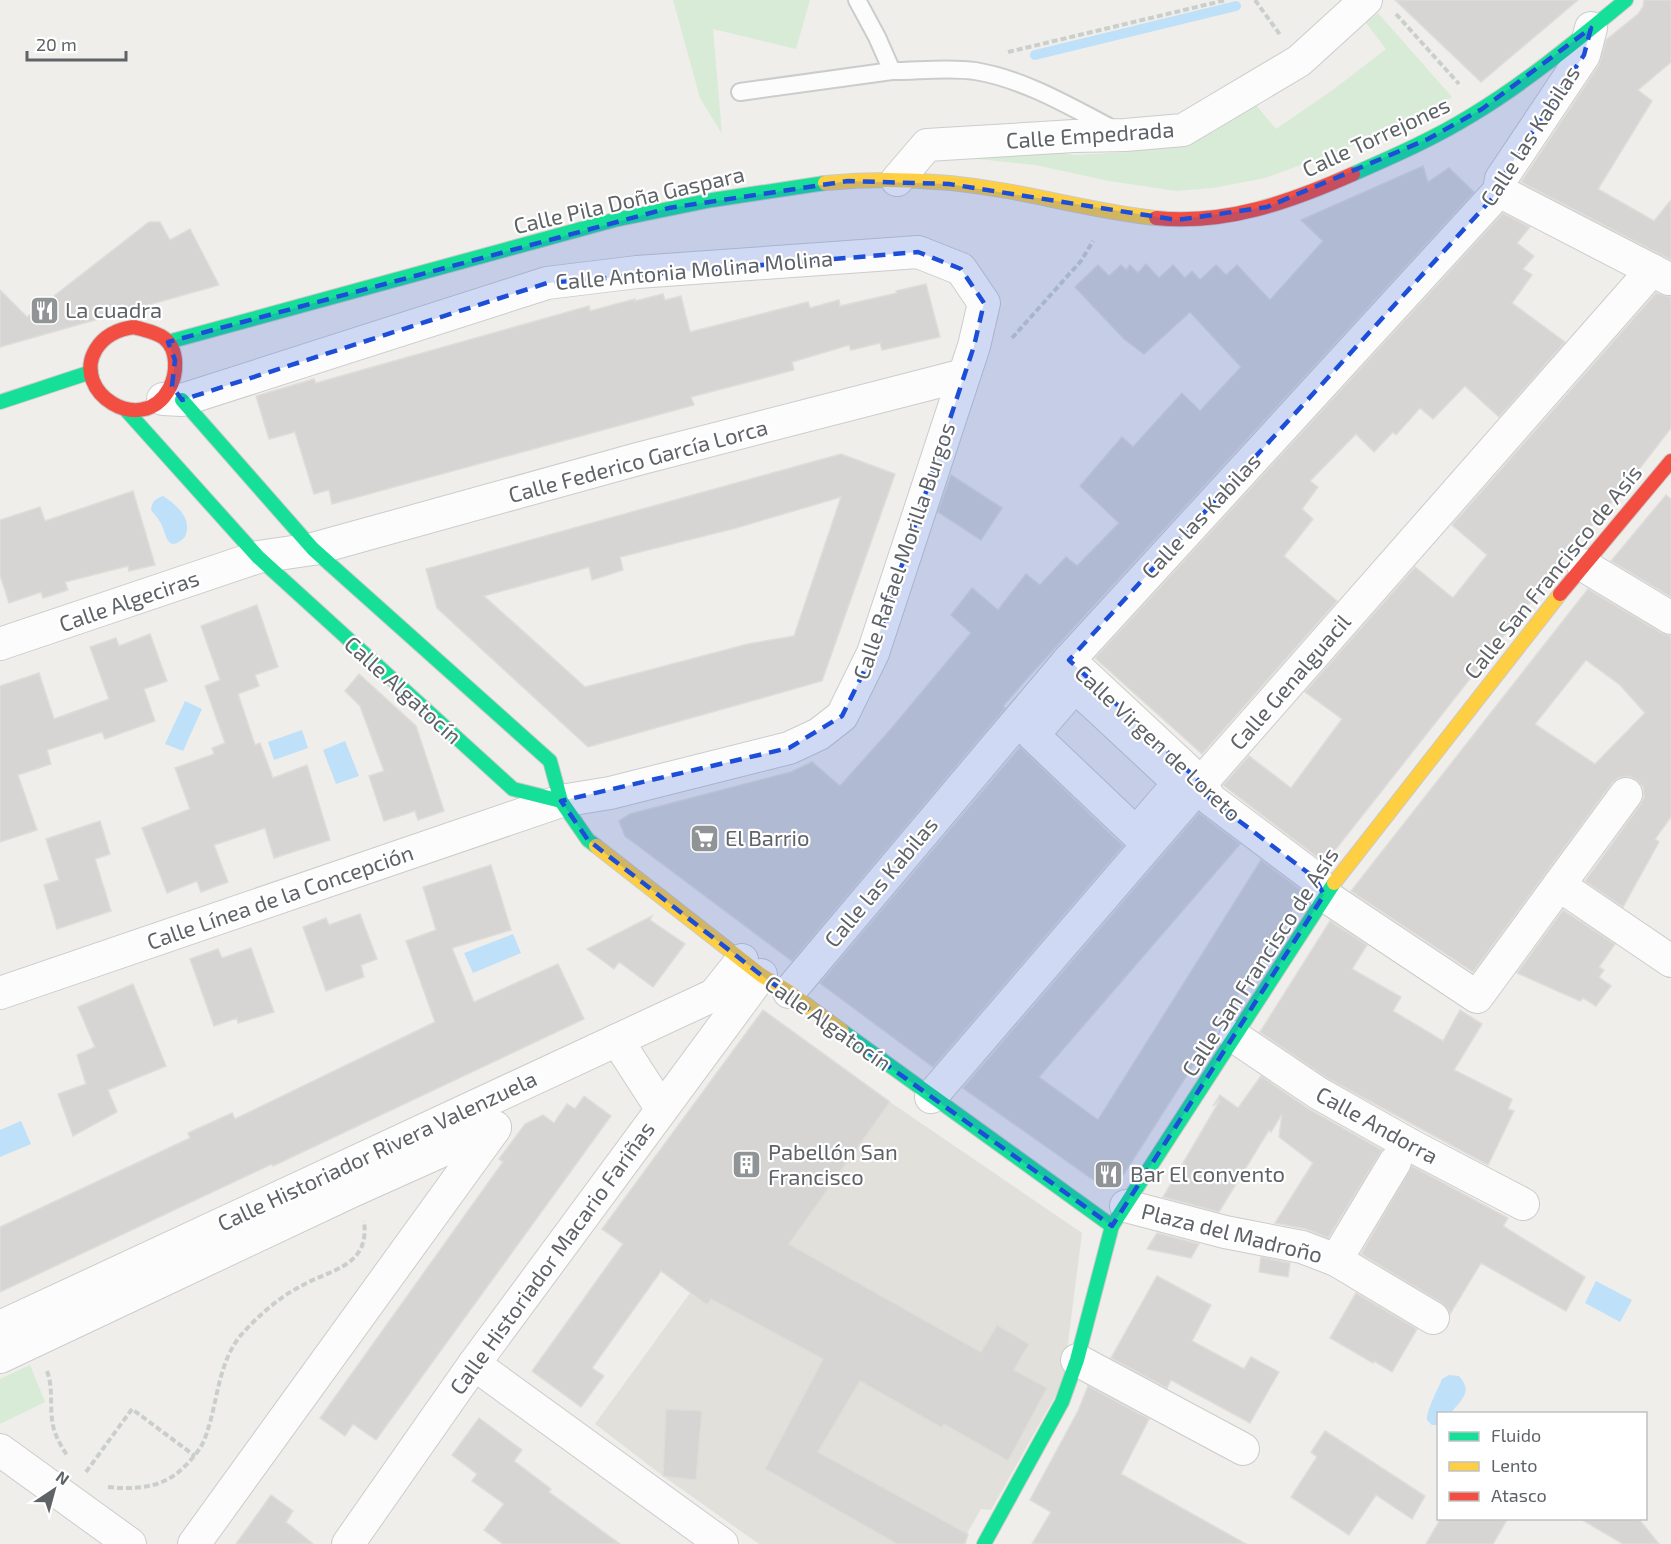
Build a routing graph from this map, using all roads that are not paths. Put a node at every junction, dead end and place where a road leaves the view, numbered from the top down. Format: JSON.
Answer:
{"nodes":[{"id":1,"x":857,"y":0,"type":"edge"},
{"id":2,"x":1626,"y":0,"type":"edge"},
{"id":3,"x":1378,"y":4,"type":"edge"},
{"id":4,"x":1591,"y":28,"type":"junction"},
{"id":5,"x":892,"y":71,"type":"junction"},
{"id":6,"x":740,"y":92,"type":"dead end"},
{"id":7,"x":1125,"y":135,"type":"junction"},
{"id":8,"x":897,"y":180,"type":"junction"},
{"id":9,"x":1499,"y":191,"type":"junction"},
{"id":10,"x":1110,"y":212,"type":"joint"},
{"id":11,"x":1661,"y":275,"type":"edge"},
{"id":12,"x":168,"y":342,"type":"junction"},
{"id":13,"x":91,"y":372,"type":"junction"},
{"id":14,"x":964,"y":375,"type":"junction"},
{"id":15,"x":172,"y":395,"type":"junction"},
{"id":16,"x":0,"y":402,"type":"edge"},
{"id":17,"x":126,"y":410,"type":"junction"},
{"id":18,"x":1671,"y":461,"type":"edge"},
{"id":19,"x":313,"y":549,"type":"junction"},
{"id":20,"x":258,"y":557,"type":"junction"},
{"id":21,"x":1584,"y":565,"type":"junction"},
{"id":22,"x":1671,"y":618,"type":"edge"},
{"id":23,"x":0,"y":644,"type":"edge"},
{"id":24,"x":1069,"y":660,"type":"junction"},
{"id":25,"x":1033,"y":735,"type":"joint"},
{"id":26,"x":1201,"y":783,"type":"junction"},
{"id":27,"x":1626,"y":794,"type":"dead end"},
{"id":28,"x":561,"y":801,"type":"junction"},
{"id":29,"x":1559,"y":885,"type":"junction"},
{"id":30,"x":1323,"y":895,"type":"junction"},
{"id":31,"x":1671,"y":961,"type":"edge"},
{"id":32,"x":751,"y":967,"type":"junction"},
{"id":33,"x":789,"y":992,"type":"junction"},
{"id":34,"x":0,"y":993,"type":"edge"},
{"id":35,"x":1235,"y":1037,"type":"junction"},
{"id":36,"x":617,"y":1040,"type":"junction"},
{"id":37,"x":931,"y":1096,"type":"junction"},
{"id":38,"x":661,"y":1108,"type":"junction"},
{"id":39,"x":1395,"y":1162,"type":"dead end"},
{"id":40,"x":1523,"y":1204,"type":"dead end"},
{"id":41,"x":1119,"y":1216,"type":"junction"},
{"id":42,"x":1336,"y":1260,"type":"junction"},
{"id":43,"x":1433,"y":1318,"type":"dead end"},
{"id":44,"x":0,"y":1327,"type":"edge"},
{"id":45,"x":0,"y":1357,"type":"edge"},
{"id":46,"x":1077,"y":1360,"type":"junction"},
{"id":47,"x":474,"y":1364,"type":"junction"},
{"id":48,"x":1243,"y":1449,"type":"dead end"},
{"id":49,"x":0,"y":1450,"type":"edge"},
{"id":50,"x":130,"y":1544,"type":"edge"},
{"id":51,"x":194,"y":1544,"type":"edge"},
{"id":52,"x":348,"y":1544,"type":"edge"},
{"id":53,"x":722,"y":1544,"type":"edge"},
{"id":54,"x":984,"y":1544,"type":"edge"}],
"edges":[{"from":1,"to":5,"type":"lane"},
{"from":2,"to":4,"type":"street","name":"Calle Torrejones"},
{"from":3,"to":7,"type":"street","name":"Calle Empedrada"},
{"from":4,"to":9,"type":"street","name":"Calle las Kabilas"},
{"from":4,"to":10,"type":"street","name":"Calle Torrejones"},
{"from":5,"to":6,"type":"lane"},
{"from":5,"to":7,"type":"lane"},
{"from":7,"to":8,"type":"street","name":"Calle Empedrada"},
{"from":8,"to":10,"type":"street","name":"Calle Pila Doña Gaspara"},
{"from":8,"to":12,"type":"street","name":"Calle Pila Doña Gaspara"},
{"from":9,"to":11,"type":"street"},
{"from":9,"to":24,"type":"street","name":"Calle las Kabilas"},
{"from":11,"to":26,"type":"street","name":"Calle Genalguacil"},
{"from":12,"to":13,"type":"street"},
{"from":12,"to":15,"type":"street"},
{"from":13,"to":16,"type":"street"},
{"from":13,"to":17,"type":"street"},
{"from":14,"to":15,"type":"street","name":"Calle Antonia Molina Molina"},
{"from":14,"to":19,"type":"street","name":"Calle Federico García Lorca"},
{"from":14,"to":28,"type":"street","name":"Calle Rafael Morilla Burgos"},
{"from":15,"to":17,"type":"street"},
{"from":15,"to":19,"type":"street","name":"Calle Algatocín"},
{"from":17,"to":20,"type":"street","name":"Calle Algatocín"},
{"from":18,"to":21,"type":"street","name":"Calle San Francisco de Asís"},
{"from":19,"to":20,"type":"street"},
{"from":19,"to":28,"type":"street","name":"Calle Algatocín"},
{"from":20,"to":23,"type":"street","name":"Calle Algeciras"},
{"from":20,"to":28,"type":"street","name":"Calle Algatocín"},
{"from":21,"to":22,"type":"street"},
{"from":21,"to":30,"type":"street","name":"Calle San Francisco de Asís"},
{"from":24,"to":26,"type":"street","name":"Calle Virgen de Loreto"},
{"from":24,"to":33,"type":"street","name":"Calle las Kabilas"},
{"from":25,"to":25,"type":"street"},
{"from":26,"to":30,"type":"street","name":"Calle Virgen de Loreto"},
{"from":26,"to":37,"type":"street","name":"Calle Genalguacil"},
{"from":27,"to":29,"type":"street"},
{"from":28,"to":32,"type":"street","name":"Calle Algatocín"},
{"from":28,"to":34,"type":"street","name":"Calle Línea de la Concepción"},
{"from":29,"to":30,"type":"street","name":"Calle Virgen de Loreto"},
{"from":29,"to":31,"type":"street"},
{"from":30,"to":35,"type":"street","name":"Calle San Francisco de Asís"},
{"from":32,"to":33,"type":"street","name":"Calle Algatocín"},
{"from":32,"to":36,"type":"street","name":"Calle Historiador Rivera Valenzuela"},
{"from":32,"to":38,"type":"street","name":"Calle Historiador Macario Fariñas"},
{"from":33,"to":37,"type":"street","name":"Calle Algatocín"},
{"from":35,"to":40,"type":"street","name":"Calle Andorra"},
{"from":35,"to":41,"type":"street","name":"Calle San Francisco de Asís"},
{"from":36,"to":38,"type":"street"},
{"from":36,"to":44,"type":"street","name":"Calle Historiador Rivera Valenzuela"},
{"from":37,"to":41,"type":"street","name":"Calle Algatocín"},
{"from":38,"to":47,"type":"street","name":"Calle Historiador Macario Fariñas"},
{"from":39,"to":42,"type":"street","name":"Plaza del Madroño"},
{"from":41,"to":42,"type":"street","name":"Plaza del Madroño"},
{"from":41,"to":46,"type":"street","name":"Calle San Francisco de Asís"},
{"from":42,"to":43,"type":"street","name":"Plaza del Madroño"},
{"from":45,"to":51,"type":"street"},
{"from":46,"to":48,"type":"street"},
{"from":46,"to":54,"type":"street","name":"Calle San Francisco de Asís"},
{"from":47,"to":52,"type":"street","name":"Calle Historiador Macario Fariñas"},
{"from":47,"to":53,"type":"street"},
{"from":49,"to":50,"type":"street"}]}
